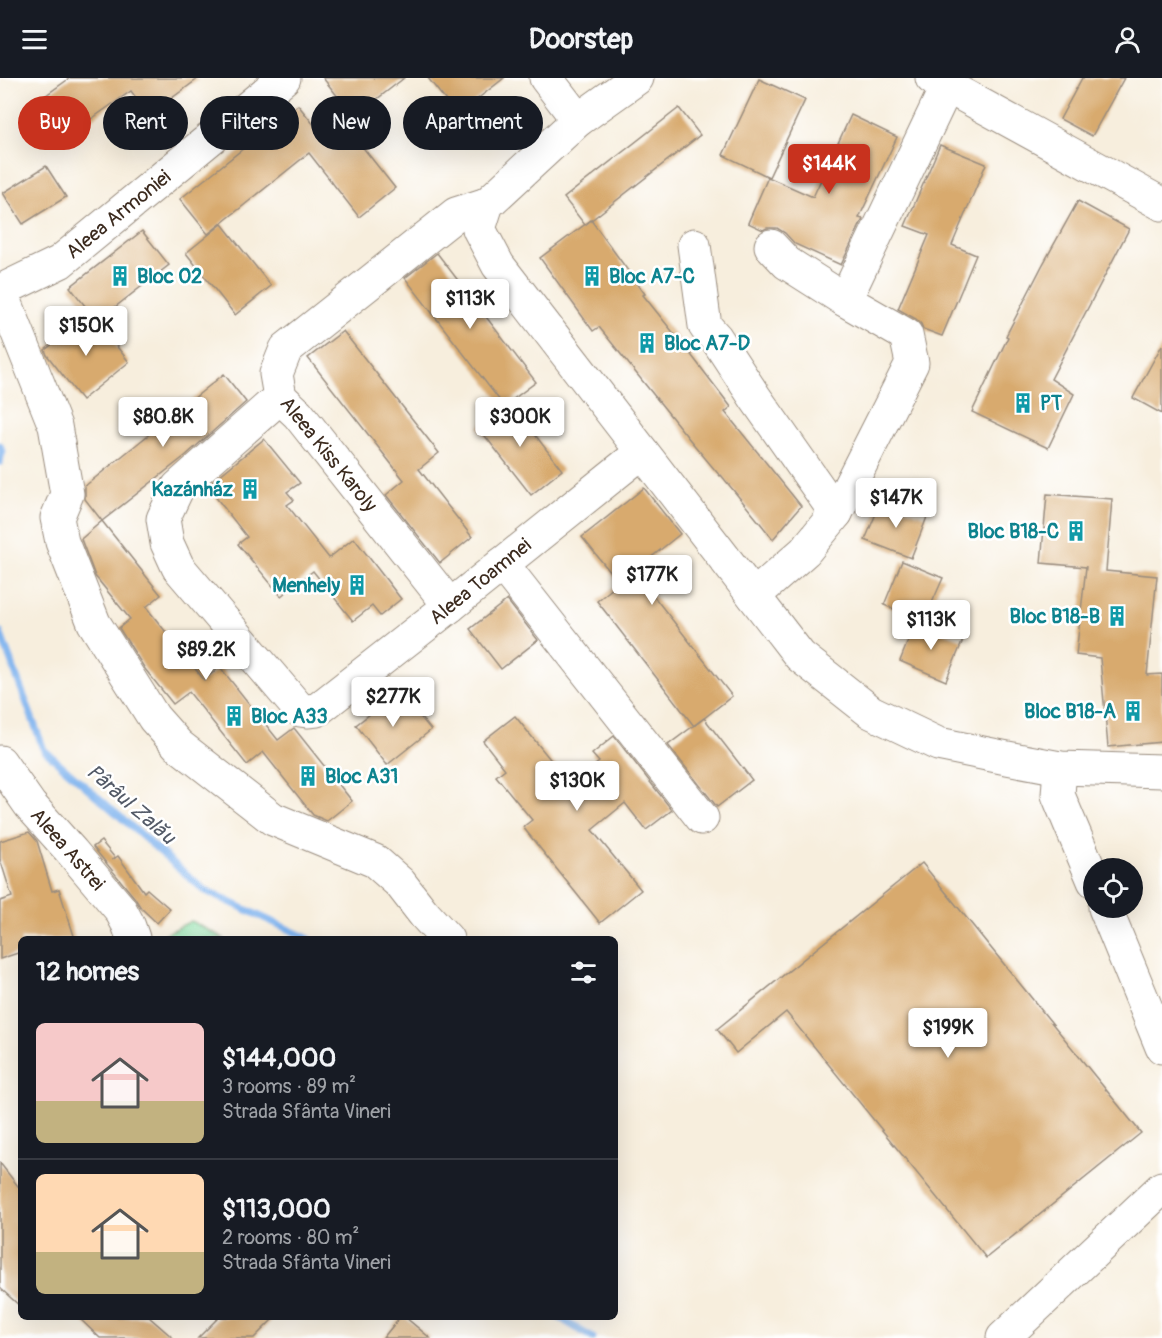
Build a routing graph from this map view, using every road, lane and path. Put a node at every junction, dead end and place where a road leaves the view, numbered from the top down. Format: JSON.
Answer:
{"nodes":[{"id":1,"x":284,"y":78,"type":"edge"},
{"id":2,"x":546,"y":78,"type":"edge"},
{"id":3,"x":638,"y":78,"type":"edge"},
{"id":4,"x":939,"y":82,"type":"edge"},
{"id":5,"x":578,"y":120,"type":"junction"},
{"id":6,"x":487,"y":204,"type":"junction"},
{"id":7,"x":1162,"y":204,"type":"edge"},
{"id":8,"x":694,"y":245,"type":"dead end"},
{"id":9,"x":771,"y":246,"type":"dead end"},
{"id":10,"x":0,"y":291,"type":"edge"},
{"id":11,"x":845,"y":300,"type":"junction"},
{"id":12,"x":280,"y":398,"type":"junction"},
{"id":13,"x":642,"y":452,"type":"junction"},
{"id":14,"x":836,"y":513,"type":"junction"},
{"id":15,"x":502,"y":564,"type":"junction"},
{"id":16,"x":754,"y":596,"type":"junction"},
{"id":17,"x":450,"y":606,"type":"junction"},
{"id":18,"x":0,"y":762,"type":"edge"},
{"id":19,"x":1060,"y":768,"type":"junction"},
{"id":20,"x":1162,"y":771,"type":"edge"},
{"id":21,"x":702,"y":818,"type":"dead end"},
{"id":22,"x":1084,"y":858,"type":"edge"},
{"id":23,"x":1109,"y":918,"type":"edge"},
{"id":24,"x":132,"y":936,"type":"edge"},
{"id":25,"x":444,"y":936,"type":"edge"},
{"id":26,"x":1162,"y":1047,"type":"edge"},
{"id":27,"x":1162,"y":1188,"type":"edge"},
{"id":28,"x":1003,"y":1338,"type":"edge"}],
"edges":[{"from":1,"to":10,"type":"street","name":"Aleea Armoniei"},
{"from":2,"to":5,"type":"street"},
{"from":3,"to":5,"type":"street"},
{"from":4,"to":7,"type":"street"},
{"from":4,"to":11,"type":"street"},
{"from":5,"to":6,"type":"street"},
{"from":6,"to":12,"type":"street","name":"Aleea Kiss Karoly"},
{"from":6,"to":13,"type":"street"},
{"from":8,"to":14,"type":"street"},
{"from":9,"to":11,"type":"street"},
{"from":10,"to":25,"type":"street"},
{"from":11,"to":14,"type":"street"},
{"from":12,"to":17,"type":"street","name":"Aleea Kiss Karoly"},
{"from":12,"to":17,"type":"street","name":"Aleea Toamnei"},
{"from":13,"to":15,"type":"street","name":"Aleea Toamnei"},
{"from":13,"to":16,"type":"street"},
{"from":14,"to":16,"type":"street"},
{"from":15,"to":17,"type":"street","name":"Aleea Toamnei"},
{"from":15,"to":21,"type":"street"},
{"from":16,"to":19,"type":"street"},
{"from":18,"to":24,"type":"street","name":"Aleea Astrei"},
{"from":19,"to":20,"type":"street"},
{"from":19,"to":22,"type":"street"},
{"from":23,"to":26,"type":"street"},
{"from":27,"to":28,"type":"street"}]}
